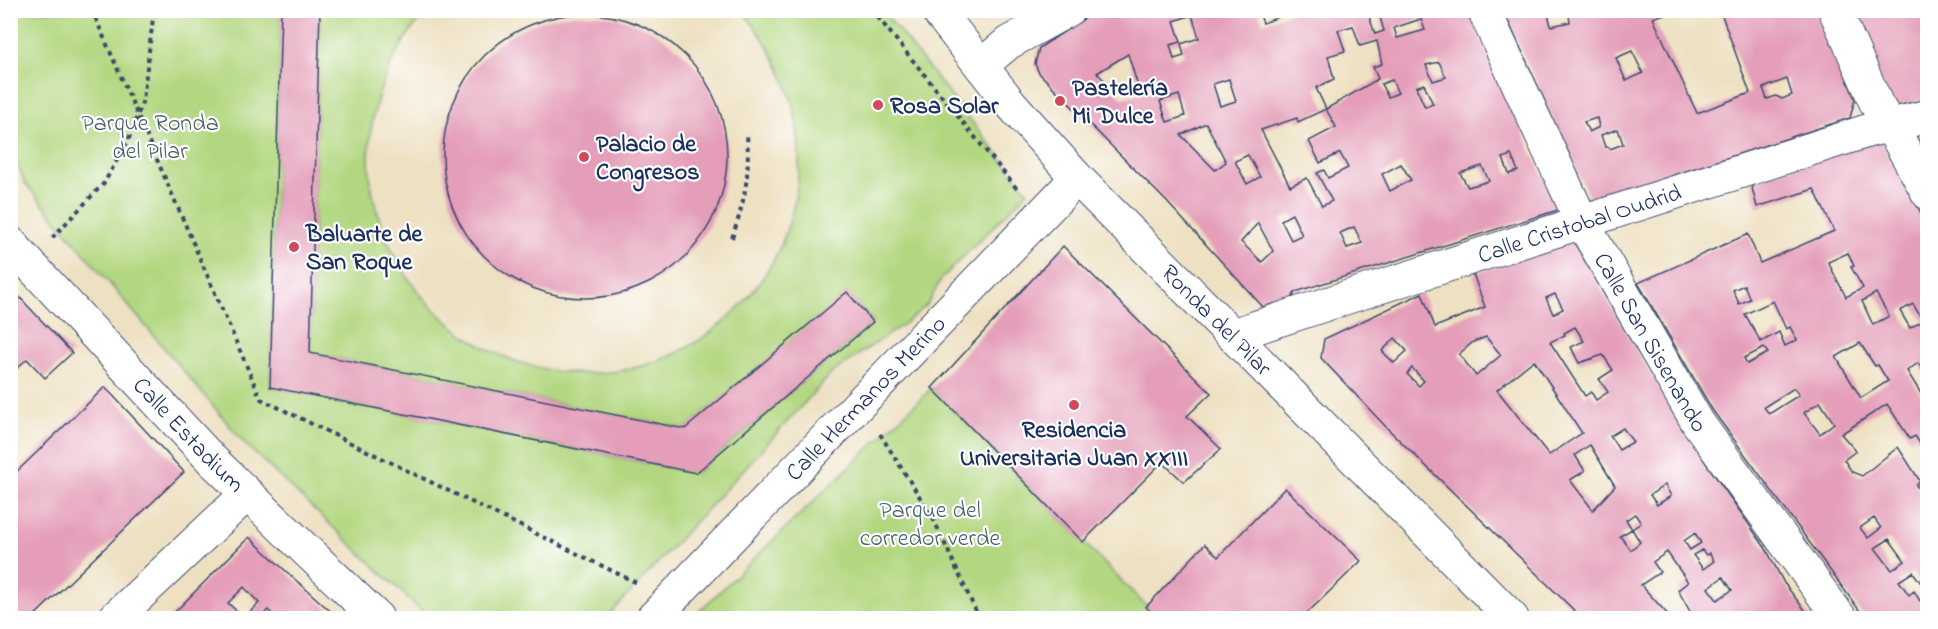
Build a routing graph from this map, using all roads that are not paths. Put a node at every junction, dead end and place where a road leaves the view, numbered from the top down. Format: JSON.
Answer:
{"nodes":[{"id":1,"x":937,"y":10,"type":"edge"},
{"id":2,"x":1068,"y":10,"type":"edge"},
{"id":3,"x":1484,"y":10,"type":"edge"},
{"id":4,"x":1835,"y":10,"type":"edge"},
{"id":5,"x":981,"y":66,"type":"junction"},
{"id":6,"x":1928,"y":116,"type":"edge"},
{"id":7,"x":1890,"y":126,"type":"junction"},
{"id":8,"x":1077,"y":178,"type":"junction"},
{"id":9,"x":1928,"y":193,"type":"edge"},
{"id":10,"x":1582,"y":222,"type":"junction"},
{"id":11,"x":20,"y":253,"type":"edge"},
{"id":12,"x":1233,"y":335,"type":"junction"},
{"id":13,"x":246,"y":494,"type":"junction"},
{"id":14,"x":662,"y":609,"type":"edge"},
{"id":15,"x":129,"y":614,"type":"edge"},
{"id":16,"x":377,"y":618,"type":"edge"},
{"id":17,"x":1512,"y":618,"type":"edge"},
{"id":18,"x":1840,"y":618,"type":"edge"}],
"edges":[{"from":1,"to":5,"type":"street","name":"Ronda del Pilar"},
{"from":2,"to":5,"type":"street"},
{"from":3,"to":10,"type":"street","name":"Calle San Sisenando"},
{"from":4,"to":7,"type":"street"},
{"from":5,"to":8,"type":"street","name":"Ronda del Pilar"},
{"from":6,"to":7,"type":"street","name":"Calle Cristobal Oudrid"},
{"from":7,"to":9,"type":"street"},
{"from":7,"to":10,"type":"street","name":"Calle Cristobal Oudrid"},
{"from":8,"to":12,"type":"street","name":"Ronda del Pilar"},
{"from":8,"to":14,"type":"street","name":"Calle Hermanos Merino"},
{"from":10,"to":12,"type":"street","name":"Calle Cristobal Oudrid"},
{"from":10,"to":18,"type":"street","name":"Calle San Sisenando"},
{"from":11,"to":13,"type":"street","name":"Calle Estadium"},
{"from":12,"to":17,"type":"street","name":"Ronda del Pilar"},
{"from":13,"to":15,"type":"street"},
{"from":13,"to":16,"type":"street","name":"Calle Estadium"}]}
